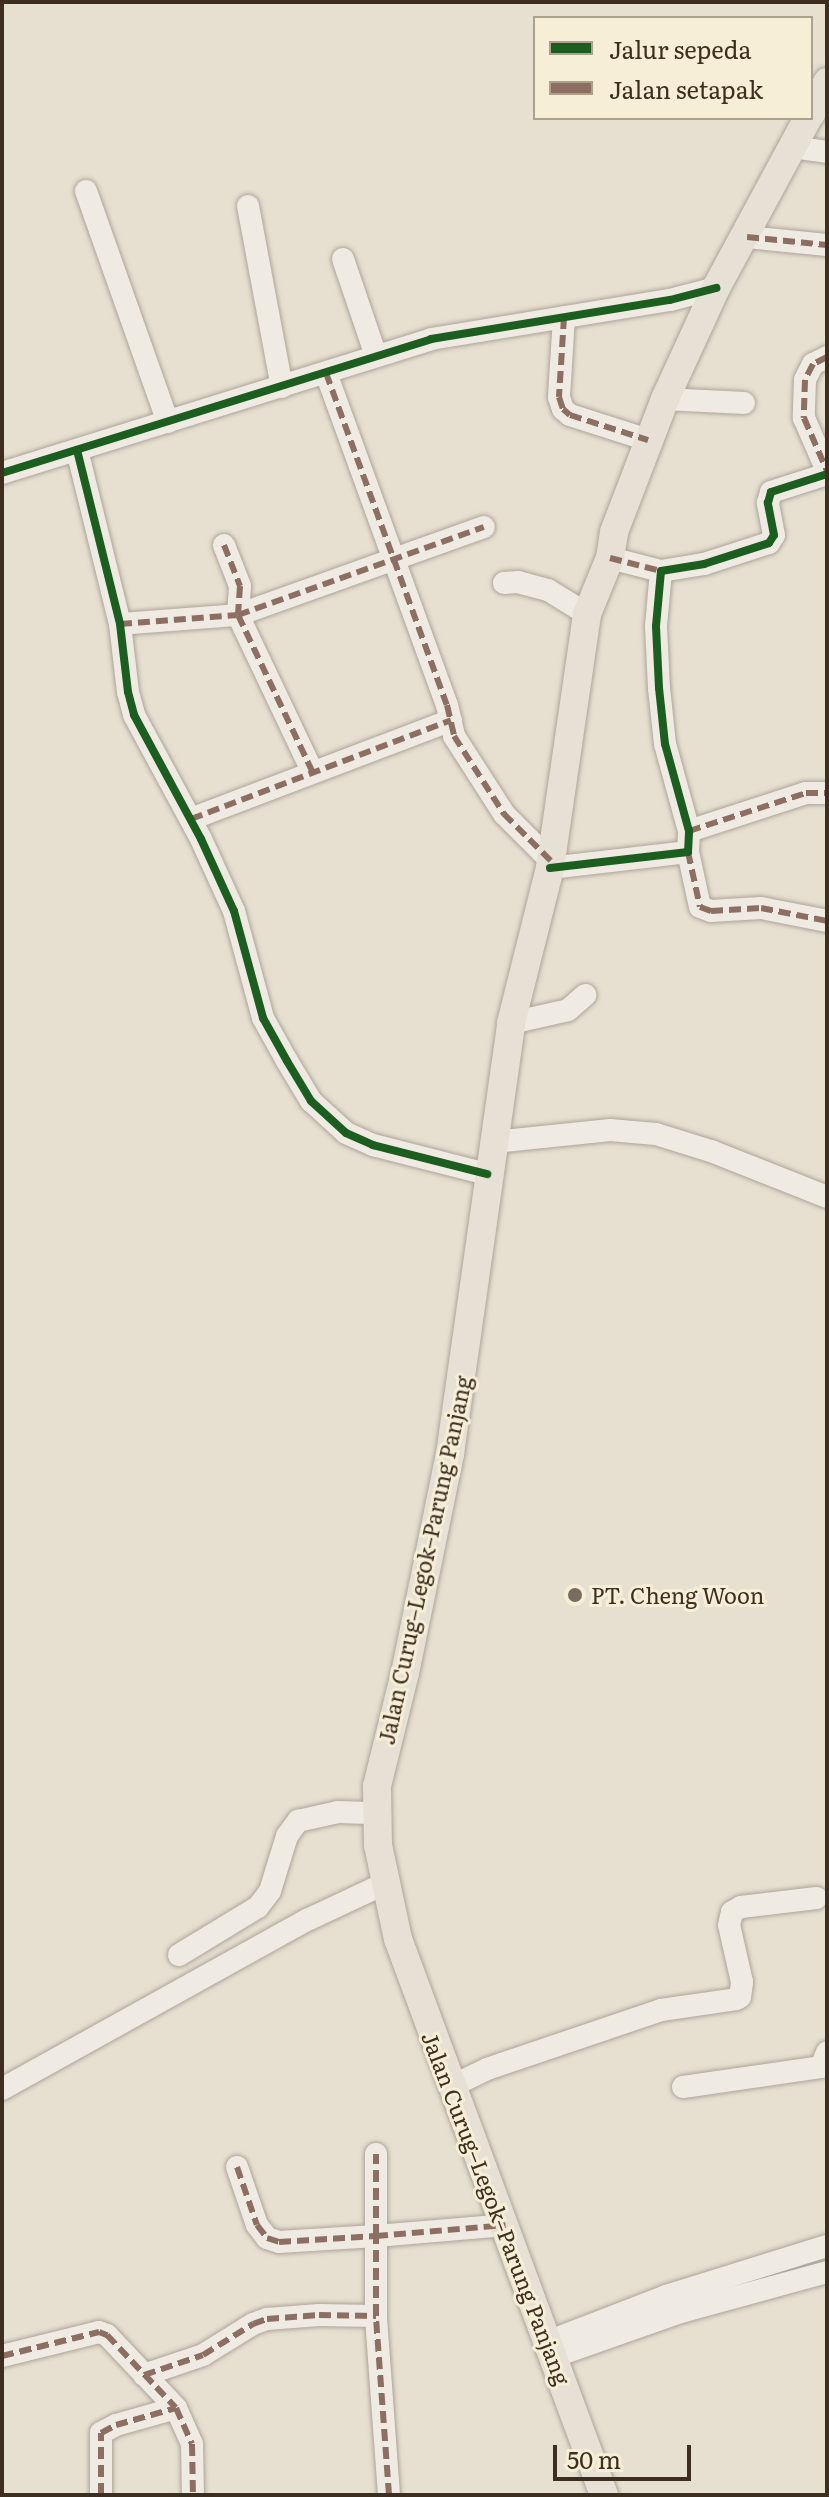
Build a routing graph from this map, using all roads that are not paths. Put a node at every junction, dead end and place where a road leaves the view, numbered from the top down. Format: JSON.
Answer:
{"nodes":[{"id":1,"x":807,"y":120,"type":"edge"},
{"id":2,"x":792,"y":147,"type":"junction"},
{"id":3,"x":827,"y":152,"type":"edge"},
{"id":4,"x":86,"y":191,"type":"dead end"},
{"id":5,"x":248,"y":206,"type":"dead end"},
{"id":6,"x":747,"y":237,"type":"junction"},
{"id":7,"x":827,"y":245,"type":"edge"},
{"id":8,"x":343,"y":259,"type":"dead end"},
{"id":9,"x":716,"y":288,"type":"junction"},
{"id":10,"x":564,"y":317,"type":"junction"},
{"id":11,"x":376,"y":356,"type":"junction"},
{"id":12,"x":827,"y":357,"type":"edge"},
{"id":13,"x":326,"y":373,"type":"junction"},
{"id":14,"x":282,"y":387,"type":"junction"},
{"id":15,"x":665,"y":399,"type":"junction"},
{"id":16,"x":744,"y":403,"type":"dead end"},
{"id":17,"x":168,"y":422,"type":"junction"},
{"id":18,"x":648,"y":440,"type":"junction"},
{"id":19,"x":77,"y":450,"type":"junction"},
{"id":20,"x":2,"y":473,"type":"edge"},
{"id":21,"x":827,"y":473,"type":"edge"},
{"id":22,"x":484,"y":527,"type":"dead end"},
{"id":23,"x":224,"y":545,"type":"dead end"},
{"id":24,"x":610,"y":558,"type":"junction"},
{"id":25,"x":395,"y":561,"type":"junction"},
{"id":26,"x":661,"y":571,"type":"junction"},
{"id":27,"x":504,"y":583,"type":"dead end"},
{"id":28,"x":587,"y":614,"type":"junction"},
{"id":29,"x":238,"y":615,"type":"junction"},
{"id":30,"x":120,"y":624,"type":"junction"},
{"id":31,"x":451,"y":720,"type":"junction"},
{"id":32,"x":312,"y":771,"type":"junction"},
{"id":33,"x":827,"y":793,"type":"edge"},
{"id":34,"x":191,"y":819,"type":"junction"},
{"id":35,"x":689,"y":841,"type":"junction"},
{"id":36,"x":550,"y":864,"type":"junction"},
{"id":37,"x":827,"y":921,"type":"edge"},
{"id":38,"x":585,"y":995,"type":"dead end"},
{"id":39,"x":511,"y":1023,"type":"junction"},
{"id":40,"x":494,"y":1142,"type":"junction"},
{"id":41,"x":487,"y":1174,"type":"junction"},
{"id":42,"x":827,"y":1197,"type":"edge"},
{"id":43,"x":376,"y":1813,"type":"junction"},
{"id":44,"x":384,"y":1884,"type":"junction"},
{"id":45,"x":816,"y":1898,"type":"dead end"},
{"id":46,"x":179,"y":1955,"type":"dead end"},
{"id":47,"x":827,"y":2052,"type":"edge"},
{"id":48,"x":450,"y":2087,"type":"junction"},
{"id":49,"x":683,"y":2087,"type":"dead end"},
{"id":50,"x":2,"y":2089,"type":"edge"},
{"id":51,"x":376,"y":2154,"type":"dead end"},
{"id":52,"x":237,"y":2167,"type":"dead end"},
{"id":53,"x":506,"y":2225,"type":"junction"},
{"id":54,"x":376,"y":2236,"type":"junction"},
{"id":55,"x":827,"y":2246,"type":"edge"},
{"id":56,"x":827,"y":2272,"type":"edge"},
{"id":57,"x":376,"y":2316,"type":"junction"},
{"id":58,"x":550,"y":2349,"type":"junction"},
{"id":59,"x":2,"y":2356,"type":"edge"},
{"id":60,"x":144,"y":2375,"type":"junction"},
{"id":61,"x":176,"y":2408,"type":"junction"},
{"id":62,"x":101,"y":2495,"type":"edge"},
{"id":63,"x":193,"y":2495,"type":"edge"},
{"id":64,"x":389,"y":2495,"type":"edge"},
{"id":65,"x":604,"y":2495,"type":"edge"}],
"edges":[{"from":1,"to":2,"type":"main road","name":"Jalan Curug–Legok–Parung Panjang"},
{"from":2,"to":3,"type":"street"},
{"from":2,"to":6,"type":"main road","name":"Jalan Curug–Legok–Parung Panjang"},
{"from":4,"to":17,"type":"street"},
{"from":5,"to":14,"type":"street"},
{"from":6,"to":7,"type":"street"},
{"from":6,"to":9,"type":"main road","name":"Jalan Curug–Legok–Parung Panjang"},
{"from":8,"to":11,"type":"street"},
{"from":9,"to":10,"type":"street"},
{"from":9,"to":15,"type":"main road","name":"Jalan Curug–Legok–Parung Panjang"},
{"from":10,"to":11,"type":"street"},
{"from":10,"to":18,"type":"street"},
{"from":11,"to":13,"type":"street"},
{"from":12,"to":21,"type":"street"},
{"from":13,"to":14,"type":"street"},
{"from":13,"to":25,"type":"street"},
{"from":14,"to":17,"type":"street"},
{"from":15,"to":16,"type":"street"},
{"from":15,"to":18,"type":"main road","name":"Jalan Curug–Legok–Parung Panjang"},
{"from":17,"to":19,"type":"street"},
{"from":18,"to":24,"type":"main road","name":"Jalan Curug–Legok–Parung Panjang"},
{"from":19,"to":20,"type":"street"},
{"from":19,"to":30,"type":"street"},
{"from":21,"to":26,"type":"street"},
{"from":22,"to":25,"type":"street"},
{"from":23,"to":29,"type":"street"},
{"from":24,"to":26,"type":"street"},
{"from":24,"to":28,"type":"main road","name":"Jalan Curug–Legok–Parung Panjang"},
{"from":25,"to":29,"type":"street"},
{"from":25,"to":31,"type":"street"},
{"from":26,"to":35,"type":"street"},
{"from":27,"to":28,"type":"street"},
{"from":28,"to":36,"type":"main road","name":"Jalan Curug–Legok–Parung Panjang"},
{"from":29,"to":30,"type":"street"},
{"from":29,"to":32,"type":"street"},
{"from":30,"to":34,"type":"street"},
{"from":31,"to":32,"type":"street"},
{"from":31,"to":36,"type":"street"},
{"from":32,"to":34,"type":"street"},
{"from":33,"to":35,"type":"street"},
{"from":34,"to":41,"type":"street"},
{"from":35,"to":36,"type":"street"},
{"from":35,"to":37,"type":"street"},
{"from":36,"to":39,"type":"main road","name":"Jalan Curug–Legok–Parung Panjang"},
{"from":38,"to":39,"type":"street"},
{"from":39,"to":40,"type":"main road","name":"Jalan Curug–Legok–Parung Panjang"},
{"from":40,"to":41,"type":"main road","name":"Jalan Curug–Legok–Parung Panjang"},
{"from":40,"to":42,"type":"street"},
{"from":41,"to":43,"type":"main road","name":"Jalan Curug–Legok–Parung Panjang"},
{"from":43,"to":44,"type":"main road","name":"Jalan Curug–Legok–Parung Panjang"},
{"from":43,"to":46,"type":"street"},
{"from":44,"to":48,"type":"main road","name":"Jalan Curug–Legok–Parung Panjang"},
{"from":44,"to":50,"type":"street"},
{"from":45,"to":48,"type":"street"},
{"from":47,"to":49,"type":"street"},
{"from":48,"to":53,"type":"main road","name":"Jalan Curug–Legok–Parung Panjang"},
{"from":51,"to":54,"type":"street"},
{"from":52,"to":54,"type":"street"},
{"from":53,"to":54,"type":"street"},
{"from":53,"to":58,"type":"main road","name":"Jalan Curug–Legok–Parung Panjang"},
{"from":54,"to":57,"type":"street"},
{"from":55,"to":58,"type":"street"},
{"from":56,"to":58,"type":"street"},
{"from":57,"to":60,"type":"street"},
{"from":57,"to":64,"type":"street"},
{"from":58,"to":65,"type":"main road","name":"Jalan Curug–Legok–Parung Panjang"},
{"from":59,"to":60,"type":"street"},
{"from":60,"to":61,"type":"street"},
{"from":61,"to":62,"type":"street"},
{"from":61,"to":63,"type":"street"}]}
